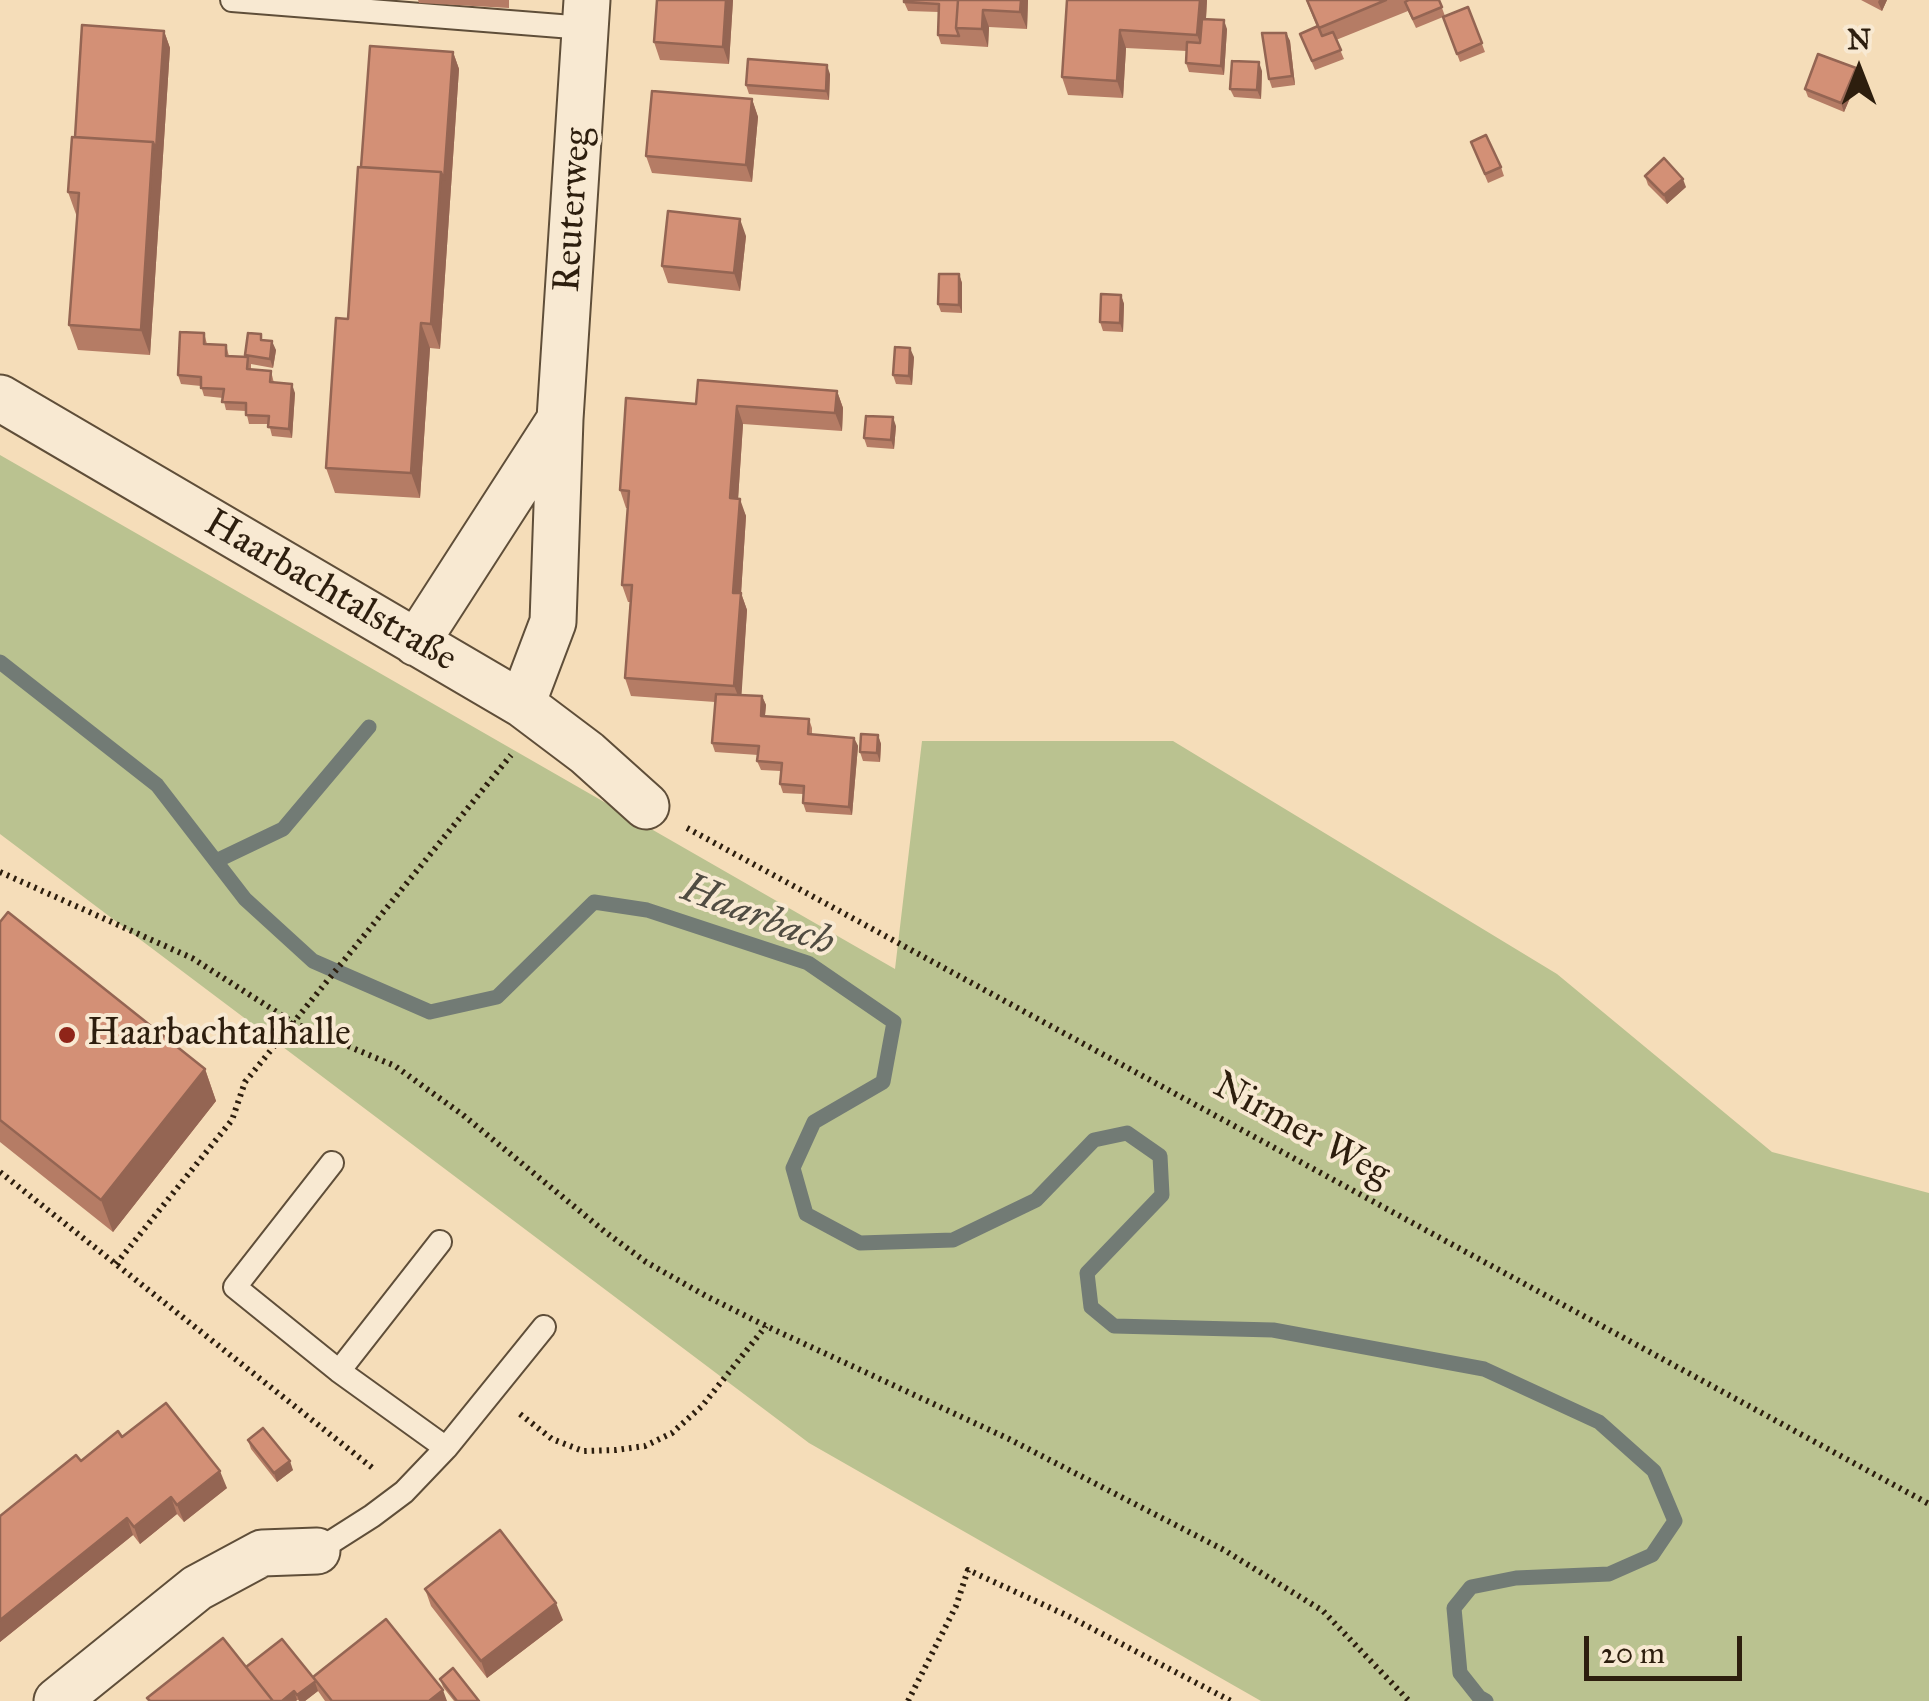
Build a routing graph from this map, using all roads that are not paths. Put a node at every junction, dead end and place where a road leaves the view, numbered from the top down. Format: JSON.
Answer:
{"nodes":[{"id":1,"x":232,"y":0,"type":"edge"},
{"id":2,"x":586,"y":14,"type":"edge"},
{"id":3,"x":0,"y":398,"type":"edge"},
{"id":4,"x":560,"y":419,"type":"junction"},
{"id":5,"x":416,"y":643,"type":"junction"},
{"id":6,"x":531,"y":712,"type":"junction"},
{"id":7,"x":646,"y":806,"type":"road end"},
{"id":8,"x":332,"y":1163,"type":"dead end"},
{"id":9,"x":440,"y":1242,"type":"dead end"},
{"id":10,"x":544,"y":1327,"type":"dead end"},
{"id":11,"x":339,"y":1371,"type":"junction"},
{"id":12,"x":446,"y":1448,"type":"junction"},
{"id":13,"x":316,"y":1551,"type":"joint"},
{"id":14,"x":58,"y":1701,"type":"edge"}],
"edges":[{"from":1,"to":2,"type":"lane"},
{"from":2,"to":4,"type":"street","name":"Reuterweg"},
{"from":3,"to":5,"type":"street","name":"Haarbachtalstraße"},
{"from":4,"to":5,"type":"street","name":"Reuterweg"},
{"from":4,"to":6,"type":"street","name":"Reuterweg"},
{"from":5,"to":6,"type":"street","name":"Haarbachtalstraße"},
{"from":6,"to":7,"type":"street","name":"Haarbachtalstraße"},
{"from":8,"to":11,"type":"lane"},
{"from":9,"to":11,"type":"lane"},
{"from":10,"to":12,"type":"lane"},
{"from":11,"to":12,"type":"lane"},
{"from":12,"to":13,"type":"lane"},
{"from":13,"to":14,"type":"street"}]}
